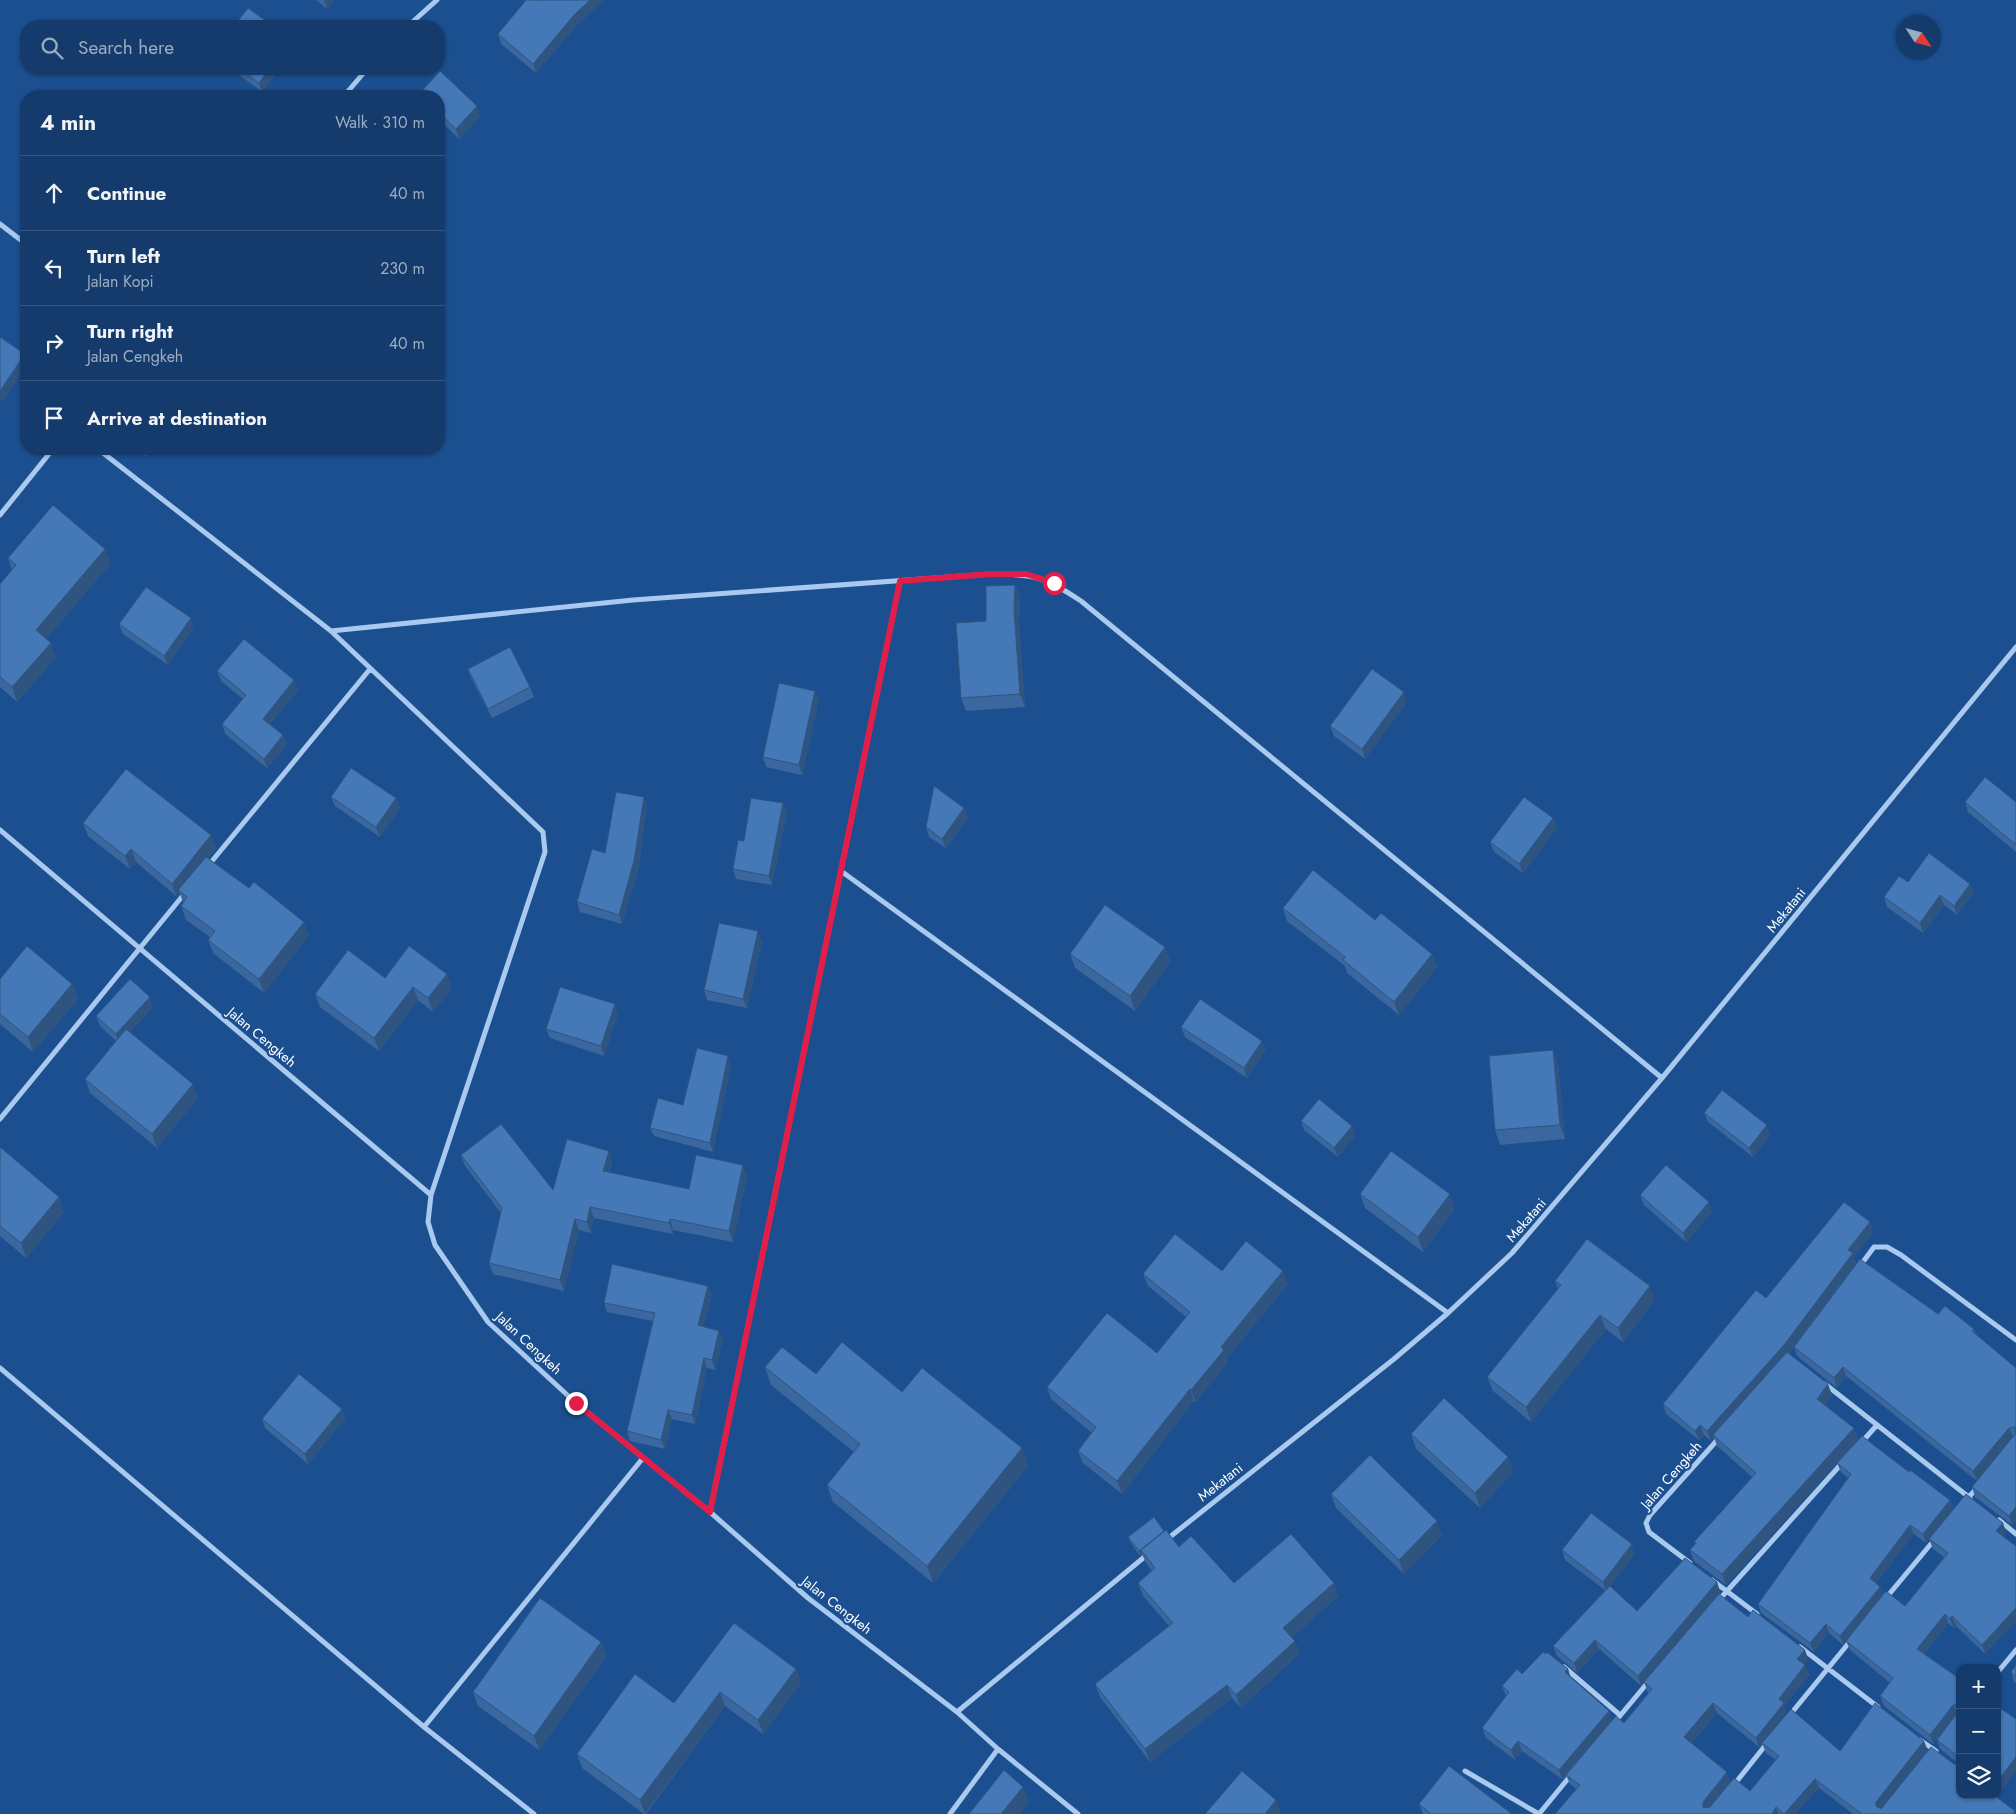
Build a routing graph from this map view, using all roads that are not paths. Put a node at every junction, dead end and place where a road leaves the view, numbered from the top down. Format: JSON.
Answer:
{"nodes":[{"id":1,"x":437,"y":0,"type":"edge"},
{"id":2,"x":415,"y":20,"type":"edge"},
{"id":3,"x":362,"y":75,"type":"edge"},
{"id":4,"x":349,"y":90,"type":"edge"},
{"id":5,"x":0,"y":224,"type":"edge"},
{"id":6,"x":20,"y":239,"type":"edge"},
{"id":7,"x":48,"y":455,"type":"edge"},
{"id":8,"x":106,"y":455,"type":"edge"},
{"id":9,"x":0,"y":515,"type":"edge"},
{"id":10,"x":900,"y":581,"type":"junction"},
{"id":11,"x":331,"y":631,"type":"junction"},
{"id":12,"x":2016,"y":648,"type":"edge"},
{"id":13,"x":370,"y":669,"type":"junction"},
{"id":14,"x":0,"y":830,"type":"edge"},
{"id":15,"x":841,"y":871,"type":"junction"},
{"id":16,"x":202,"y":873,"type":"edge"},
{"id":17,"x":190,"y":888,"type":"edge"},
{"id":18,"x":140,"y":948,"type":"junction"},
{"id":19,"x":1662,"y":1078,"type":"junction"},
{"id":20,"x":0,"y":1119,"type":"edge"},
{"id":21,"x":431,"y":1195,"type":"junction"},
{"id":22,"x":1856,"y":1271,"type":"edge"},
{"id":23,"x":1448,"y":1313,"type":"junction"},
{"id":24,"x":2016,"y":1340,"type":"edge"},
{"id":25,"x":0,"y":1368,"type":"edge"},
{"id":26,"x":1822,"y":1382,"type":"edge"},
{"id":27,"x":1877,"y":1425,"type":"junction"},
{"id":28,"x":1727,"y":1429,"type":"edge"},
{"id":29,"x":1857,"y":1447,"type":"edge"},
{"id":30,"x":1851,"y":1454,"type":"edge"},
{"id":31,"x":643,"y":1458,"type":"junction"},
{"id":32,"x":1981,"y":1483,"type":"edge"},
{"id":33,"x":1969,"y":1497,"type":"junction"},
{"id":34,"x":1977,"y":1503,"type":"edge"},
{"id":35,"x":1963,"y":1504,"type":"edge"},
{"id":36,"x":710,"y":1512,"type":"junction"},
{"id":37,"x":1992,"y":1515,"type":"edge"},
{"id":38,"x":1938,"y":1534,"type":"edge"},
{"id":39,"x":2016,"y":1534,"type":"edge"},
{"id":40,"x":1163,"y":1542,"type":"edge"},
{"id":41,"x":1155,"y":1548,"type":"edge"},
{"id":42,"x":1696,"y":1567,"type":"edge"},
{"id":43,"x":1704,"y":1573,"type":"edge"},
{"id":44,"x":1727,"y":1590,"type":"junction"},
{"id":45,"x":1883,"y":1601,"type":"edge"},
{"id":46,"x":1714,"y":1605,"type":"edge"},
{"id":47,"x":1766,"y":1620,"type":"edge"},
{"id":48,"x":1858,"y":1631,"type":"edge"},
{"id":49,"x":1797,"y":1644,"type":"edge"},
{"id":50,"x":2016,"y":1650,"type":"edge"},
{"id":51,"x":1561,"y":1664,"type":"edge"},
{"id":52,"x":1828,"y":1668,"type":"junction"},
{"id":53,"x":2001,"y":1668,"type":"edge"},
{"id":54,"x":1652,"y":1679,"type":"edge"},
{"id":55,"x":1882,"y":1710,"type":"edge"},
{"id":56,"x":958,"y":1712,"type":"junction"},
{"id":57,"x":1620,"y":1715,"type":"junction"},
{"id":58,"x":1784,"y":1722,"type":"edge"},
{"id":59,"x":424,"y":1727,"type":"junction"},
{"id":60,"x":1608,"y":1730,"type":"edge"},
{"id":61,"x":1912,"y":1733,"type":"edge"},
{"id":62,"x":1772,"y":1737,"type":"edge"},
{"id":63,"x":1939,"y":1744,"type":"edge"},
{"id":64,"x":998,"y":1749,"type":"junction"},
{"id":65,"x":1934,"y":1750,"type":"junction"},
{"id":66,"x":1940,"y":1755,"type":"edge"},
{"id":67,"x":1928,"y":1757,"type":"edge"},
{"id":68,"x":1576,"y":1768,"type":"edge"},
{"id":69,"x":1465,"y":1771,"type":"dead end"},
{"id":70,"x":1728,"y":1791,"type":"edge"},
{"id":71,"x":534,"y":1814,"type":"edge"},
{"id":72,"x":950,"y":1814,"type":"edge"},
{"id":73,"x":1078,"y":1814,"type":"edge"},
{"id":74,"x":1539,"y":1814,"type":"edge"}],
"edges":[{"from":1,"to":2,"type":"street"},
{"from":3,"to":4,"type":"street"},
{"from":5,"to":6,"type":"street"},
{"from":7,"to":9,"type":"street"},
{"from":8,"to":11,"type":"street"},
{"from":10,"to":11,"type":"street"},
{"from":10,"to":15,"type":"street"},
{"from":10,"to":19,"type":"street"},
{"from":11,"to":13,"type":"street"},
{"from":12,"to":19,"type":"street","name":"Mekatani"},
{"from":13,"to":16,"type":"street"},
{"from":13,"to":21,"type":"street"},
{"from":14,"to":18,"type":"street","name":"Jalan Cengkeh"},
{"from":15,"to":23,"type":"street"},
{"from":15,"to":36,"type":"street"},
{"from":17,"to":18,"type":"street"},
{"from":18,"to":20,"type":"street"},
{"from":18,"to":21,"type":"street","name":"Jalan Cengkeh"},
{"from":19,"to":23,"type":"street","name":"Mekatani"},
{"from":21,"to":31,"type":"street","name":"Jalan Cengkeh"},
{"from":22,"to":24,"type":"street"},
{"from":23,"to":40,"type":"street","name":"Mekatani"},
{"from":25,"to":59,"type":"street"},
{"from":26,"to":27,"type":"street"},
{"from":27,"to":29,"type":"street"},
{"from":27,"to":33,"type":"street"},
{"from":28,"to":42,"type":"street","name":"Jalan Cengkeh"},
{"from":30,"to":44,"type":"street"},
{"from":31,"to":36,"type":"street","name":"Jalan Cengkeh"},
{"from":31,"to":59,"type":"street"},
{"from":32,"to":33,"type":"street"},
{"from":33,"to":34,"type":"street"},
{"from":33,"to":35,"type":"street"},
{"from":36,"to":56,"type":"street","name":"Jalan Cengkeh"},
{"from":37,"to":39,"type":"street"},
{"from":38,"to":45,"type":"street"},
{"from":41,"to":56,"type":"street"},
{"from":43,"to":44,"type":"street"},
{"from":44,"to":46,"type":"street"},
{"from":44,"to":47,"type":"street"},
{"from":48,"to":52,"type":"street"},
{"from":49,"to":52,"type":"street"},
{"from":50,"to":53,"type":"street"},
{"from":51,"to":57,"type":"street"},
{"from":52,"to":55,"type":"street"},
{"from":52,"to":58,"type":"street"},
{"from":54,"to":57,"type":"street"},
{"from":56,"to":64,"type":"street","name":"Jalan Cengkeh"},
{"from":57,"to":60,"type":"street"},
{"from":59,"to":71,"type":"street"},
{"from":61,"to":65,"type":"street"},
{"from":62,"to":70,"type":"street"},
{"from":63,"to":65,"type":"street"},
{"from":64,"to":72,"type":"street"},
{"from":64,"to":73,"type":"street","name":"Jalan Cengkeh"},
{"from":65,"to":66,"type":"street"},
{"from":65,"to":67,"type":"street"},
{"from":68,"to":74,"type":"street"},
{"from":69,"to":74,"type":"street"}]}
